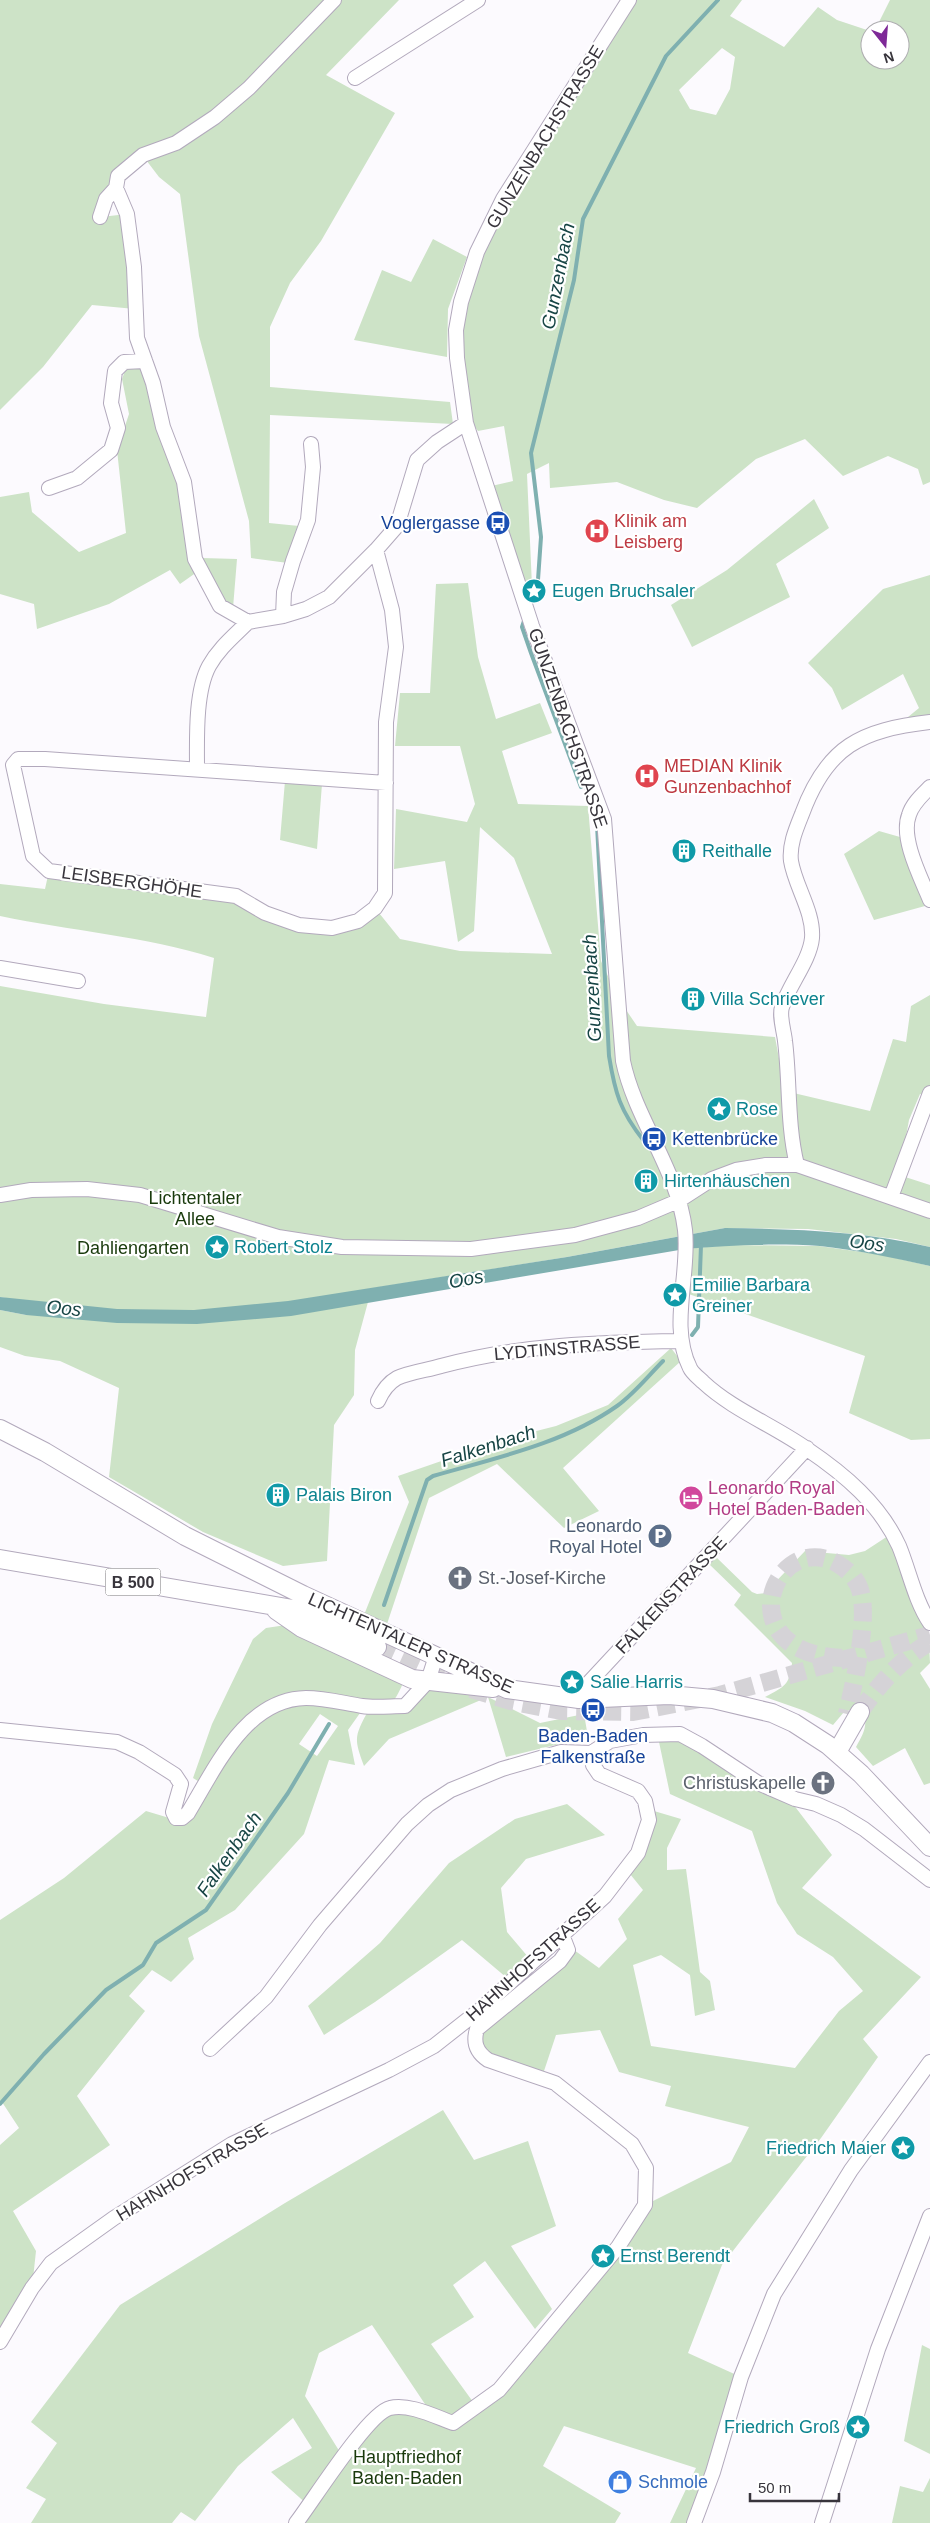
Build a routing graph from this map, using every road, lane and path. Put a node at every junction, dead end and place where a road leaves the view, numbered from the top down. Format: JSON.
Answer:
{"nodes":[{"id":1,"x":334,"y":0,"type":"edge"},
{"id":2,"x":478,"y":0,"type":"edge"},
{"id":3,"x":629,"y":0,"type":"edge"},
{"id":4,"x":355,"y":78,"type":"dead end"},
{"id":5,"x":116,"y":188,"type":"junction"},
{"id":6,"x":100,"y":217,"type":"dead end"},
{"id":7,"x":145,"y":361,"type":"junction"},
{"id":8,"x":466,"y":424,"type":"junction"},
{"id":9,"x":311,"y":444,"type":"dead end"},
{"id":10,"x":49,"y":488,"type":"dead end"},
{"id":11,"x":376,"y":550,"type":"junction"},
{"id":12,"x":283,"y":616,"type":"junction"},
{"id":13,"x":248,"y":622,"type":"junction"},
{"id":14,"x":930,"y":722,"type":"edge"},
{"id":15,"x":197,"y":769,"type":"junction"},
{"id":16,"x":386,"y":783,"type":"junction"},
{"id":17,"x":930,"y":787,"type":"edge"},
{"id":18,"x":930,"y":900,"type":"edge"},
{"id":19,"x":0,"y":968,"type":"edge"},
{"id":20,"x":78,"y":981,"type":"dead end"},
{"id":21,"x":930,"y":1092,"type":"edge"},
{"id":22,"x":797,"y":1165,"type":"junction"},
{"id":23,"x":0,"y":1195,"type":"edge"},
{"id":24,"x":891,"y":1197,"type":"junction"},
{"id":25,"x":678,"y":1201,"type":"junction"},
{"id":26,"x":930,"y":1211,"type":"edge"},
{"id":27,"x":680,"y":1341,"type":"junction"},
{"id":28,"x":378,"y":1401,"type":"dead end"},
{"id":29,"x":0,"y":1429,"type":"edge"},
{"id":30,"x":807,"y":1448,"type":"junction"},
{"id":31,"x":0,"y":1559,"type":"edge"},
{"id":32,"x":266,"y":1603,"type":"junction"},
{"id":33,"x":930,"y":1623,"type":"edge"},
{"id":34,"x":377,"y":1647,"type":"tunnel mouth"},
{"id":35,"x":436,"y":1656,"type":"junction"},
{"id":36,"x":428,"y":1682,"type":"junction"},
{"id":37,"x":507,"y":1689,"type":"junction"},
{"id":38,"x":579,"y":1699,"type":"junction"},
{"id":39,"x":854,"y":1713,"type":"tunnel mouth"},
{"id":40,"x":0,"y":1730,"type":"edge"},
{"id":41,"x":833,"y":1748,"type":"junction"},
{"id":42,"x":591,"y":1753,"type":"junction"},
{"id":43,"x":930,"y":1847,"type":"edge"},
{"id":44,"x":930,"y":1880,"type":"edge"},
{"id":45,"x":562,"y":1937,"type":"junction"},
{"id":46,"x":210,"y":2049,"type":"dead end"},
{"id":47,"x":930,"y":2062,"type":"edge"},
{"id":48,"x":930,"y":2216,"type":"edge"},
{"id":49,"x":0,"y":2342,"type":"edge"},
{"id":50,"x":296,"y":2523,"type":"edge"},
{"id":51,"x":694,"y":2523,"type":"edge"},
{"id":52,"x":822,"y":2523,"type":"edge"}],
"edges":[{"from":1,"to":5,"type":"street"},
{"from":2,"to":4,"type":"street"},
{"from":3,"to":8,"type":"street","name":"GUNZENBACHSTRASSE"},
{"from":5,"to":6,"type":"street"},
{"from":5,"to":7,"type":"street"},
{"from":7,"to":10,"type":"street"},
{"from":7,"to":13,"type":"street"},
{"from":8,"to":11,"type":"street"},
{"from":8,"to":25,"type":"street","name":"GUNZENBACHSTRASSE"},
{"from":9,"to":12,"type":"street"},
{"from":11,"to":12,"type":"street"},
{"from":11,"to":16,"type":"street","name":"LEISBERGHÖHE"},
{"from":12,"to":13,"type":"street"},
{"from":13,"to":15,"type":"street"},
{"from":14,"to":22,"type":"street"},
{"from":15,"to":16,"type":"street","name":"LEISBERGHÖHE"},
{"from":15,"to":16,"type":"street","name":"LEISBERGHÖHE"},
{"from":17,"to":18,"type":"street"},
{"from":19,"to":20,"type":"street"},
{"from":21,"to":24,"type":"street"},
{"from":22,"to":24,"type":"street"},
{"from":22,"to":25,"type":"street"},
{"from":23,"to":25,"type":"street"},
{"from":24,"to":26,"type":"street"},
{"from":25,"to":27,"type":"street","name":"GUNZENBACHSTRASSE"},
{"from":27,"to":28,"type":"street","name":"LYDTINSTRASSE"},
{"from":27,"to":30,"type":"street"},
{"from":29,"to":35,"type":"main road","name":"LICHTENTALER STRASSE"},
{"from":30,"to":33,"type":"street"},
{"from":30,"to":38,"type":"street","name":"FALKENSTRASSE"},
{"from":31,"to":32,"type":"main road","number":"B 500"},
{"from":32,"to":34,"type":"main road","number":"B 500"},
{"from":32,"to":36,"type":"main road"},
{"from":35,"to":36,"type":"street"},
{"from":35,"to":37,"type":"main road","name":"LICHTENTALER STRASSE"},
{"from":36,"to":37,"type":"main road"},
{"from":36,"to":40,"type":"street"},
{"from":37,"to":38,"type":"main road","name":"LICHTENTALER STRASSE"},
{"from":38,"to":41,"type":"main road","name":"LICHTENTALER STRASSE"},
{"from":39,"to":41,"type":"main road"},
{"from":41,"to":43,"type":"main road","name":"LICHTENTALER STRASSE"},
{"from":42,"to":44,"type":"street"},
{"from":42,"to":45,"type":"street","name":"HAHNHOFSTRASSE"},
{"from":42,"to":46,"type":"street"},
{"from":45,"to":49,"type":"street","name":"HAHNHOFSTRASSE"},
{"from":45,"to":50,"type":"street"},
{"from":47,"to":51,"type":"street"},
{"from":48,"to":52,"type":"street"}]}
